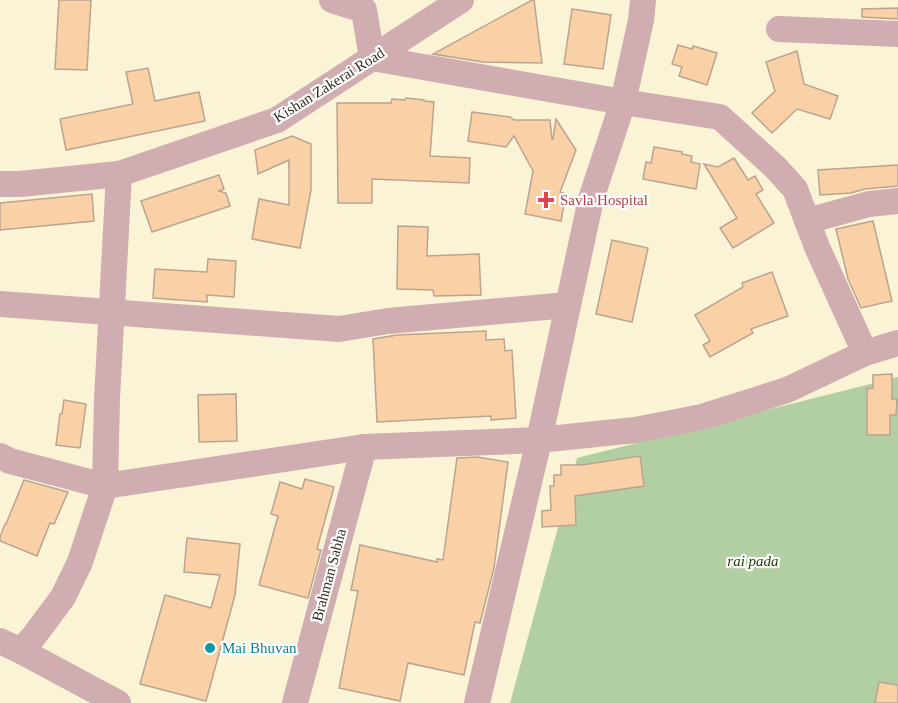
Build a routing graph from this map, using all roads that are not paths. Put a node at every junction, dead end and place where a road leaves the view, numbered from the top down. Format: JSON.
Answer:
{"nodes":[{"id":1,"x":332,"y":0,"type":"edge"},
{"id":2,"x":461,"y":0,"type":"edge"},
{"id":3,"x":642,"y":0,"type":"edge"},
{"id":4,"x":364,"y":5,"type":"edge"},
{"id":5,"x":779,"y":29,"type":"dead end"},
{"id":6,"x":898,"y":34,"type":"edge"},
{"id":7,"x":372,"y":58,"type":"junction"},
{"id":8,"x":623,"y":102,"type":"junction"},
{"id":9,"x":119,"y":174,"type":"junction"},
{"id":10,"x":0,"y":184,"type":"edge"},
{"id":11,"x":898,"y":201,"type":"edge"},
{"id":12,"x":807,"y":221,"type":"junction"},
{"id":13,"x":0,"y":304,"type":"edge"},
{"id":14,"x":568,"y":305,"type":"junction"},
{"id":15,"x":111,"y":312,"type":"junction"},
{"id":16,"x":898,"y":343,"type":"edge"},
{"id":17,"x":865,"y":353,"type":"junction"},
{"id":18,"x":539,"y":440,"type":"junction"},
{"id":19,"x":364,"y":447,"type":"junction"},
{"id":20,"x":0,"y":456,"type":"edge"},
{"id":21,"x":105,"y":486,"type":"junction"},
{"id":22,"x":6,"y":649,"type":"edge"},
{"id":23,"x":118,"y":703,"type":"edge"},
{"id":24,"x":295,"y":703,"type":"edge"},
{"id":25,"x":477,"y":703,"type":"edge"}],
"edges":[{"from":1,"to":4,"type":"street"},
{"from":2,"to":7,"type":"street","name":"Kishan Zakerai Road"},
{"from":3,"to":8,"type":"street"},
{"from":4,"to":7,"type":"street"},
{"from":5,"to":6,"type":"street"},
{"from":7,"to":8,"type":"street"},
{"from":7,"to":9,"type":"street","name":"Kishan Zakerai Road"},
{"from":8,"to":12,"type":"street"},
{"from":8,"to":14,"type":"street"},
{"from":9,"to":10,"type":"street","name":"Kishan Zakerai Road"},
{"from":9,"to":15,"type":"street"},
{"from":11,"to":12,"type":"street"},
{"from":12,"to":17,"type":"street"},
{"from":13,"to":15,"type":"street"},
{"from":14,"to":15,"type":"street"},
{"from":14,"to":18,"type":"street"},
{"from":15,"to":21,"type":"street"},
{"from":16,"to":17,"type":"street"},
{"from":17,"to":18,"type":"street"},
{"from":18,"to":19,"type":"street"},
{"from":18,"to":25,"type":"street"},
{"from":19,"to":21,"type":"street"},
{"from":19,"to":24,"type":"street","name":"Brahman Sabha"},
{"from":20,"to":21,"type":"street"},
{"from":21,"to":22,"type":"street"},
{"from":22,"to":23,"type":"street"}]}
